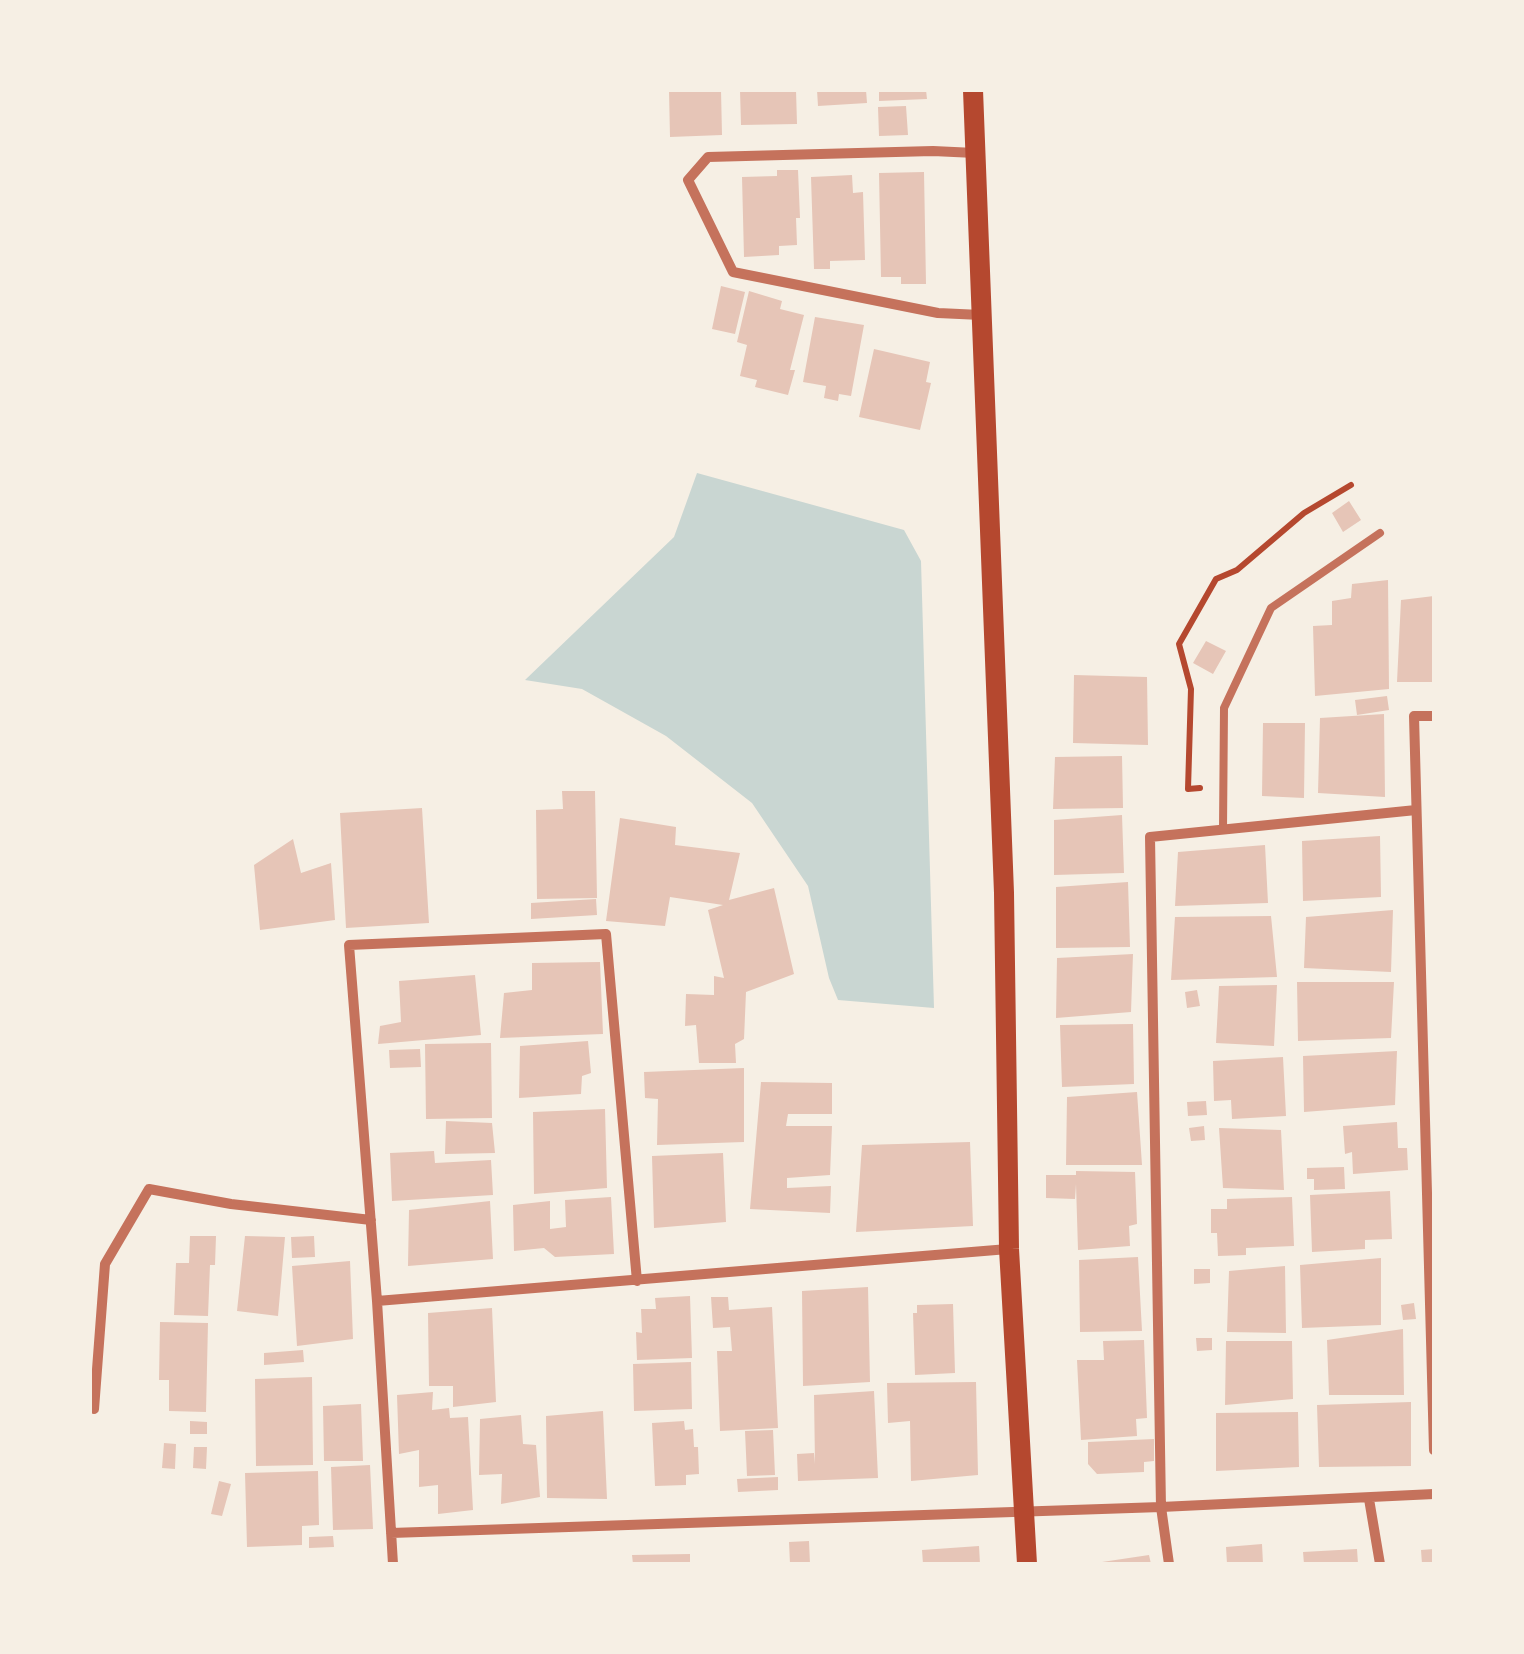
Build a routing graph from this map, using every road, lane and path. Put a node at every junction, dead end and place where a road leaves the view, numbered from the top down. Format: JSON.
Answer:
{"nodes":[{"id":1,"x":973,"y":90,"type":"edge"},
{"id":2,"x":976,"y":153,"type":"junction"},
{"id":3,"x":982,"y":315,"type":"junction"},
{"id":4,"x":1351,"y":485,"type":"dead end"},
{"id":5,"x":1380,"y":533,"type":"dead end"},
{"id":6,"x":1434,"y":716,"type":"edge"},
{"id":7,"x":1188,"y":789,"type":"dead end"},
{"id":8,"x":1416,"y":810,"type":"junction"},
{"id":9,"x":1223,"y":829,"type":"junction"},
{"id":10,"x":1430,"y":1109,"type":"edge"},
{"id":11,"x":370,"y":1220,"type":"junction"},
{"id":12,"x":1009,"y":1249,"type":"junction"},
{"id":13,"x":1432,"y":1278,"type":"edge"},
{"id":14,"x":637,"y":1281,"type":"junction"},
{"id":15,"x":378,"y":1301,"type":"junction"},
{"id":16,"x":94,"y":1409,"type":"dead end"},
{"id":17,"x":1434,"y":1450,"type":"edge"},
{"id":18,"x":1434,"y":1494,"type":"edge"},
{"id":19,"x":1370,"y":1498,"type":"junction"},
{"id":20,"x":1161,"y":1508,"type":"junction"},
{"id":21,"x":1024,"y":1510,"type":"junction"},
{"id":22,"x":391,"y":1533,"type":"junction"},
{"id":23,"x":393,"y":1564,"type":"edge"},
{"id":24,"x":1027,"y":1564,"type":"edge"},
{"id":25,"x":1169,"y":1564,"type":"edge"},
{"id":26,"x":1380,"y":1564,"type":"edge"}],
"edges":[{"from":1,"to":2,"type":"main road"},
{"from":2,"to":3,"type":"main road"},
{"from":2,"to":3,"type":"street"},
{"from":3,"to":12,"type":"main road"},
{"from":4,"to":7,"type":"path"},
{"from":5,"to":9,"type":"lane"},
{"from":6,"to":8,"type":"street"},
{"from":8,"to":9,"type":"street"},
{"from":8,"to":10,"type":"street"},
{"from":9,"to":20,"type":"street"},
{"from":10,"to":13,"type":"street"},
{"from":11,"to":14,"type":"street"},
{"from":11,"to":15,"type":"street"},
{"from":11,"to":16,"type":"street"},
{"from":12,"to":14,"type":"street"},
{"from":12,"to":21,"type":"main road"},
{"from":13,"to":17,"type":"street"},
{"from":14,"to":15,"type":"street"},
{"from":15,"to":22,"type":"street"},
{"from":18,"to":19,"type":"street"},
{"from":19,"to":20,"type":"street"},
{"from":19,"to":26,"type":"street"},
{"from":20,"to":21,"type":"street"},
{"from":20,"to":25,"type":"street"},
{"from":21,"to":22,"type":"street"},
{"from":21,"to":24,"type":"main road"},
{"from":22,"to":23,"type":"street"}]}
